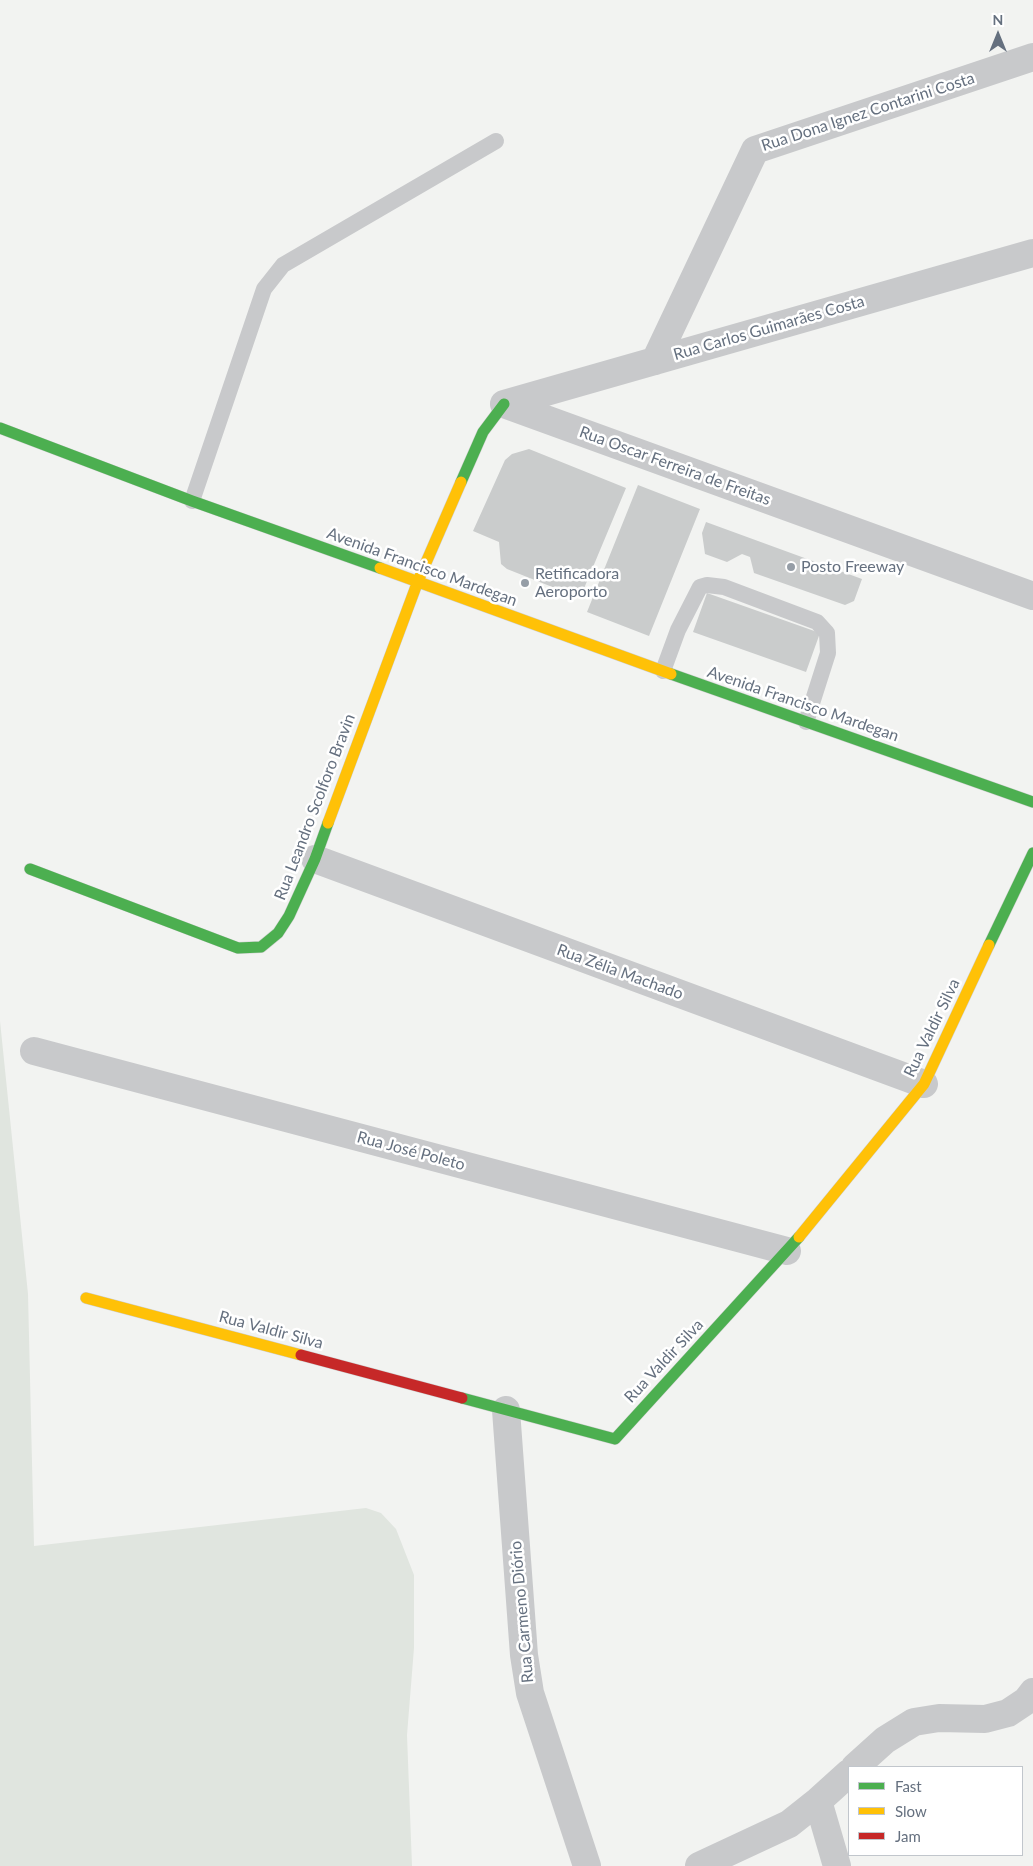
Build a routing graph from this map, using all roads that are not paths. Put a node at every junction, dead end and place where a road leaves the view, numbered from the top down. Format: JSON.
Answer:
{"nodes":[{"id":1,"x":1033,"y":57,"type":"edge"},
{"id":2,"x":496,"y":141,"type":"dead end"},
{"id":3,"x":1033,"y":253,"type":"edge"},
{"id":4,"x":654,"y":361,"type":"junction"},
{"id":5,"x":504,"y":404,"type":"junction"},
{"id":6,"x":0,"y":428,"type":"edge"},
{"id":7,"x":192,"y":501,"type":"junction"},
{"id":8,"x":418,"y":581,"type":"junction"},
{"id":9,"x":1033,"y":596,"type":"edge"},
{"id":10,"x":663,"y":671,"type":"junction"},
{"id":11,"x":806,"y":722,"type":"junction"},
{"id":12,"x":1033,"y":802,"type":"edge"},
{"id":13,"x":1033,"y":853,"type":"edge"},
{"id":14,"x":315,"y":859,"type":"junction"},
{"id":15,"x":30,"y":869,"type":"dead end"},
{"id":16,"x":34,"y":1051,"type":"dead end"},
{"id":17,"x":924,"y":1084,"type":"junction"},
{"id":18,"x":787,"y":1251,"type":"junction"},
{"id":19,"x":86,"y":1298,"type":"dead end"},
{"id":20,"x":506,"y":1410,"type":"junction"},
{"id":21,"x":1033,"y":1692,"type":"edge"},
{"id":22,"x":856,"y":1766,"type":"edge"},
{"id":23,"x":848,"y":1774,"type":"edge"},
{"id":24,"x":818,"y":1801,"type":"junction"},
{"id":25,"x":587,"y":1866,"type":"edge"},
{"id":26,"x":699,"y":1866,"type":"edge"},
{"id":27,"x":837,"y":1866,"type":"edge"}],
"edges":[{"from":1,"to":4,"type":"street","name":"Rua Dona Ignez Contarini Costa"},
{"from":2,"to":7,"type":"lane"},
{"from":3,"to":4,"type":"street","name":"Rua Carlos Guimarães Costa"},
{"from":4,"to":5,"type":"street","name":"Rua Carlos Guimarães Costa"},
{"from":5,"to":8,"type":"street"},
{"from":5,"to":9,"type":"street","name":"Rua Oscar Ferreira de Freitas"},
{"from":6,"to":7,"type":"street","name":"Avenida Francisco Mardegan"},
{"from":7,"to":8,"type":"street","name":"Avenida Francisco Mardegan"},
{"from":8,"to":10,"type":"street","name":"Avenida Francisco Mardegan"},
{"from":8,"to":14,"type":"street","name":"Rua Leandro Scolforo Bravin"},
{"from":10,"to":11,"type":"street","name":"Avenida Francisco Mardegan"},
{"from":10,"to":11,"type":"lane"},
{"from":11,"to":12,"type":"street","name":"Avenida Francisco Mardegan"},
{"from":13,"to":17,"type":"street","name":"Rua Valdir Silva"},
{"from":14,"to":15,"type":"street","name":"Rua Leandro Scolforo Bravin"},
{"from":14,"to":17,"type":"street","name":"Rua Zélia Machado"},
{"from":16,"to":18,"type":"street","name":"Rua José Poleto"},
{"from":17,"to":18,"type":"street","name":"Rua Valdir Silva"},
{"from":18,"to":20,"type":"street","name":"Rua Valdir Silva"},
{"from":19,"to":20,"type":"street","name":"Rua Valdir Silva"},
{"from":20,"to":25,"type":"street","name":"Rua Carmeno Diório"},
{"from":21,"to":22,"type":"street"},
{"from":23,"to":24,"type":"street"},
{"from":24,"to":26,"type":"street"},
{"from":24,"to":27,"type":"street"}]}
